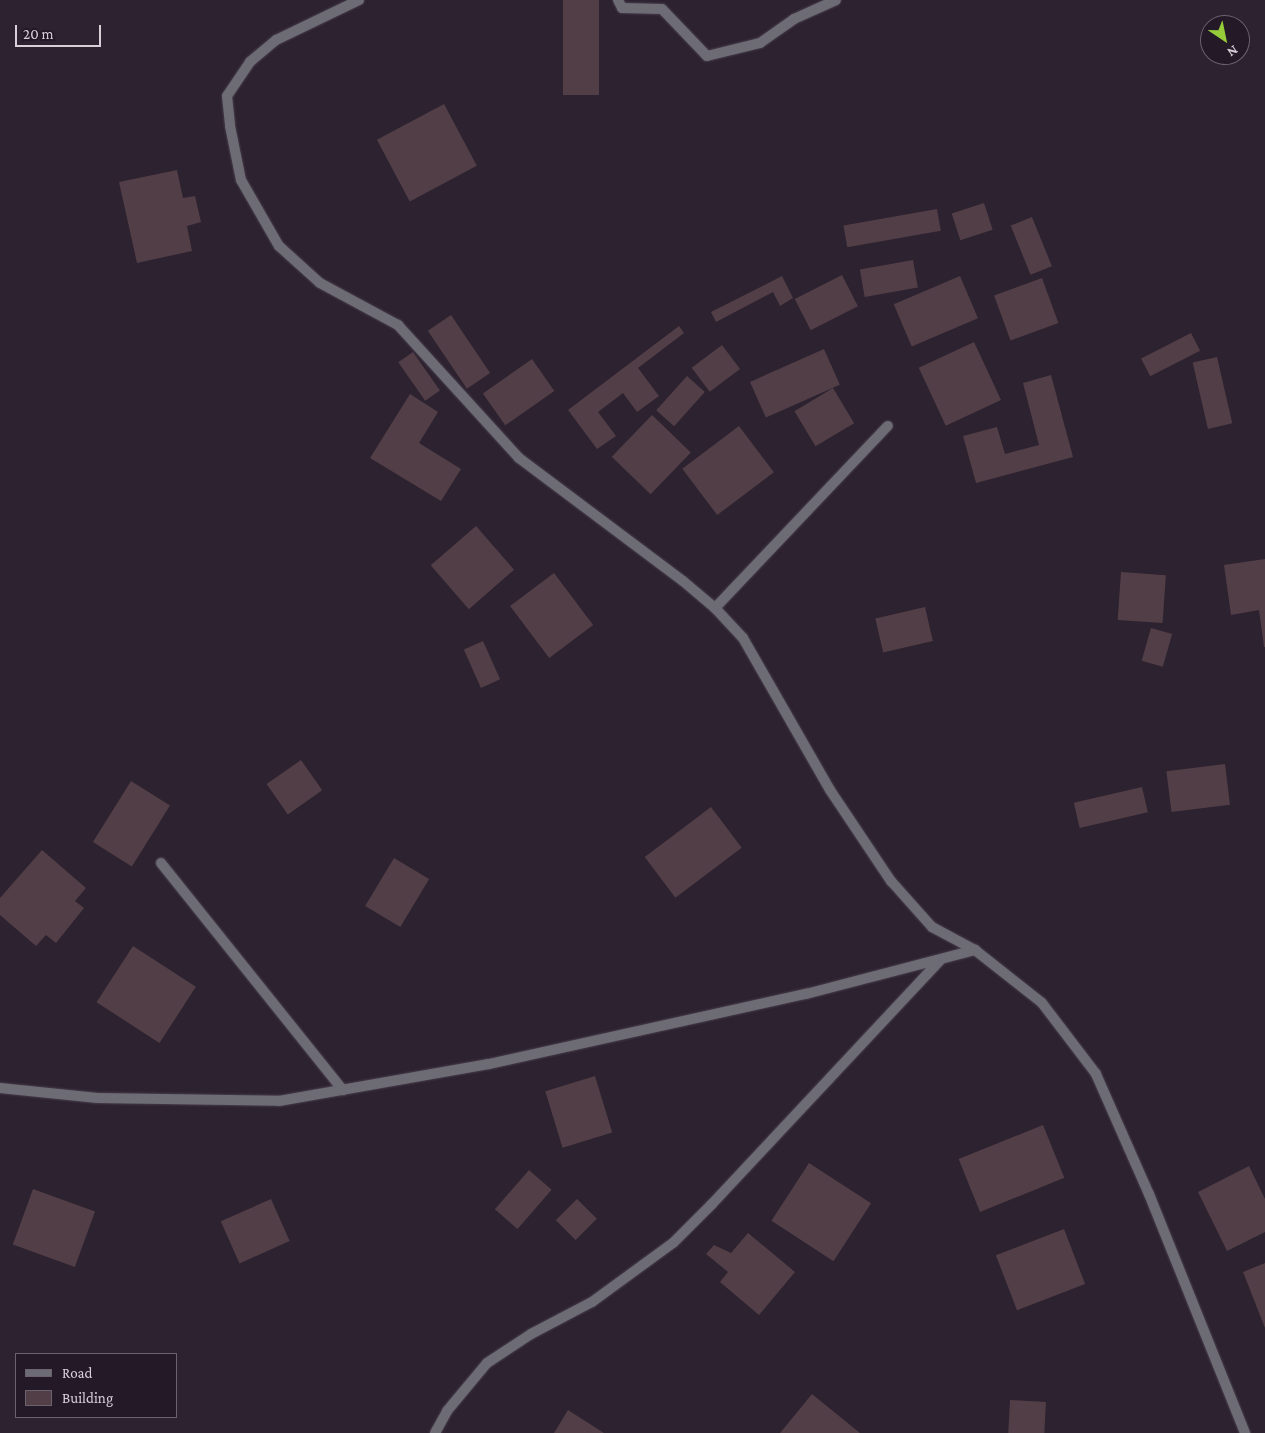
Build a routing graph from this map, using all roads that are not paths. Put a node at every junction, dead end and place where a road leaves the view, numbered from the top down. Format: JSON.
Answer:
{"nodes":[{"id":1,"x":359,"y":0,"type":"edge"},
{"id":2,"x":618,"y":0,"type":"edge"},
{"id":3,"x":836,"y":0,"type":"edge"},
{"id":4,"x":888,"y":426,"type":"dead end"},
{"id":5,"x":716,"y":608,"type":"junction"},
{"id":6,"x":161,"y":863,"type":"dead end"},
{"id":7,"x":975,"y":950,"type":"junction"},
{"id":8,"x":941,"y":959,"type":"junction"},
{"id":9,"x":0,"y":1088,"type":"edge"},
{"id":10,"x":343,"y":1090,"type":"junction"},
{"id":11,"x":436,"y":1433,"type":"edge"},
{"id":12,"x":1245,"y":1433,"type":"edge"}],
"edges":[{"from":1,"to":5,"type":"street"},
{"from":2,"to":3,"type":"street"},
{"from":4,"to":5,"type":"street"},
{"from":5,"to":7,"type":"street"},
{"from":6,"to":10,"type":"street"},
{"from":7,"to":8,"type":"street"},
{"from":7,"to":12,"type":"street"},
{"from":8,"to":10,"type":"street"},
{"from":8,"to":11,"type":"street"},
{"from":9,"to":10,"type":"street"}]}
